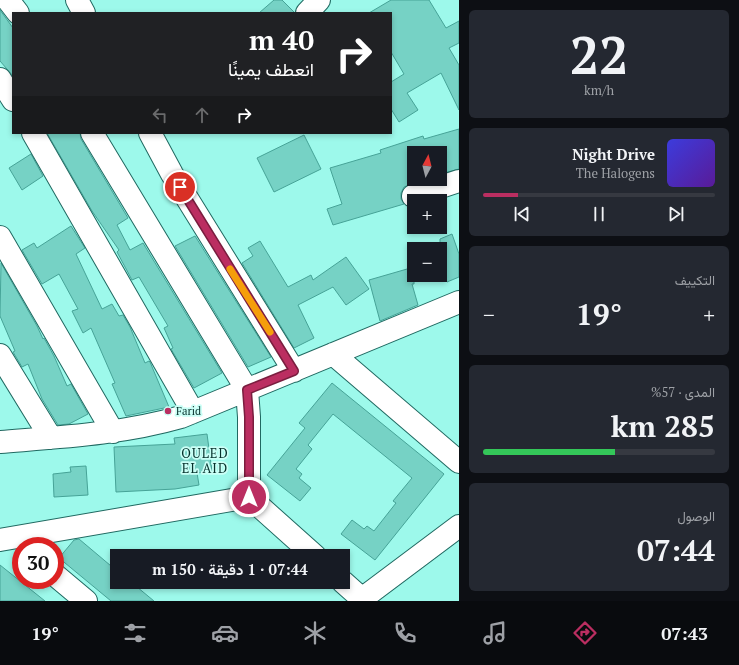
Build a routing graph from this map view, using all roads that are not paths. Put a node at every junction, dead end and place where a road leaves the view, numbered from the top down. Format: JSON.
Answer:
{"nodes":[{"id":1,"x":8,"y":0,"type":"edge"},
{"id":2,"x":77,"y":0,"type":"edge"},
{"id":3,"x":319,"y":0,"type":"edge"},
{"id":4,"x":17,"y":12,"type":"edge"},
{"id":5,"x":83,"y":12,"type":"edge"},
{"id":6,"x":308,"y":12,"type":"edge"},
{"id":7,"x":0,"y":79,"type":"edge"},
{"id":8,"x":12,"y":98,"type":"edge"},
{"id":9,"x":34,"y":134,"type":"edge"},
{"id":10,"x":93,"y":134,"type":"edge"},
{"id":11,"x":151,"y":134,"type":"edge"},
{"id":12,"x":459,"y":181,"type":"edge"},
{"id":13,"x":419,"y":194,"type":"edge"},
{"id":14,"x":0,"y":237,"type":"edge"},
{"id":15,"x":459,"y":302,"type":"edge"},
{"id":16,"x":333,"y":354,"type":"junction"},
{"id":17,"x":0,"y":355,"type":"edge"},
{"id":18,"x":294,"y":371,"type":"junction"},
{"id":19,"x":247,"y":390,"type":"junction"},
{"id":20,"x":192,"y":412,"type":"junction"},
{"id":21,"x":112,"y":432,"type":"junction"},
{"id":22,"x":51,"y":438,"type":"junction"},
{"id":23,"x":0,"y":442,"type":"edge"},
{"id":24,"x":459,"y":462,"type":"edge"},
{"id":25,"x":249,"y":497,"type":"junction"},
{"id":26,"x":459,"y":526,"type":"edge"},
{"id":27,"x":11,"y":541,"type":"edge"},
{"id":28,"x":307,"y":549,"type":"edge"},
{"id":29,"x":64,"y":583,"type":"edge"},
{"id":30,"x":350,"y":589,"type":"edge"},
{"id":31,"x":361,"y":600,"type":"edge"},
{"id":32,"x":86,"y":601,"type":"edge"}],
"edges":[{"from":1,"to":4,"type":"street"},
{"from":2,"to":5,"type":"street"},
{"from":3,"to":6,"type":"street"},
{"from":7,"to":8,"type":"street"},
{"from":9,"to":20,"type":"street"},
{"from":10,"to":19,"type":"street"},
{"from":11,"to":18,"type":"street"},
{"from":12,"to":13,"type":"street"},
{"from":14,"to":21,"type":"street"},
{"from":15,"to":16,"type":"street"},
{"from":16,"to":18,"type":"street"},
{"from":16,"to":24,"type":"street"},
{"from":17,"to":22,"type":"street"},
{"from":18,"to":19,"type":"street"},
{"from":19,"to":20,"type":"street"},
{"from":19,"to":25,"type":"street"},
{"from":20,"to":21,"type":"street"},
{"from":21,"to":22,"type":"street"},
{"from":22,"to":23,"type":"street"},
{"from":25,"to":27,"type":"street"},
{"from":25,"to":28,"type":"street"},
{"from":26,"to":31,"type":"street"},
{"from":29,"to":32,"type":"street"},
{"from":30,"to":31,"type":"street"}]}
